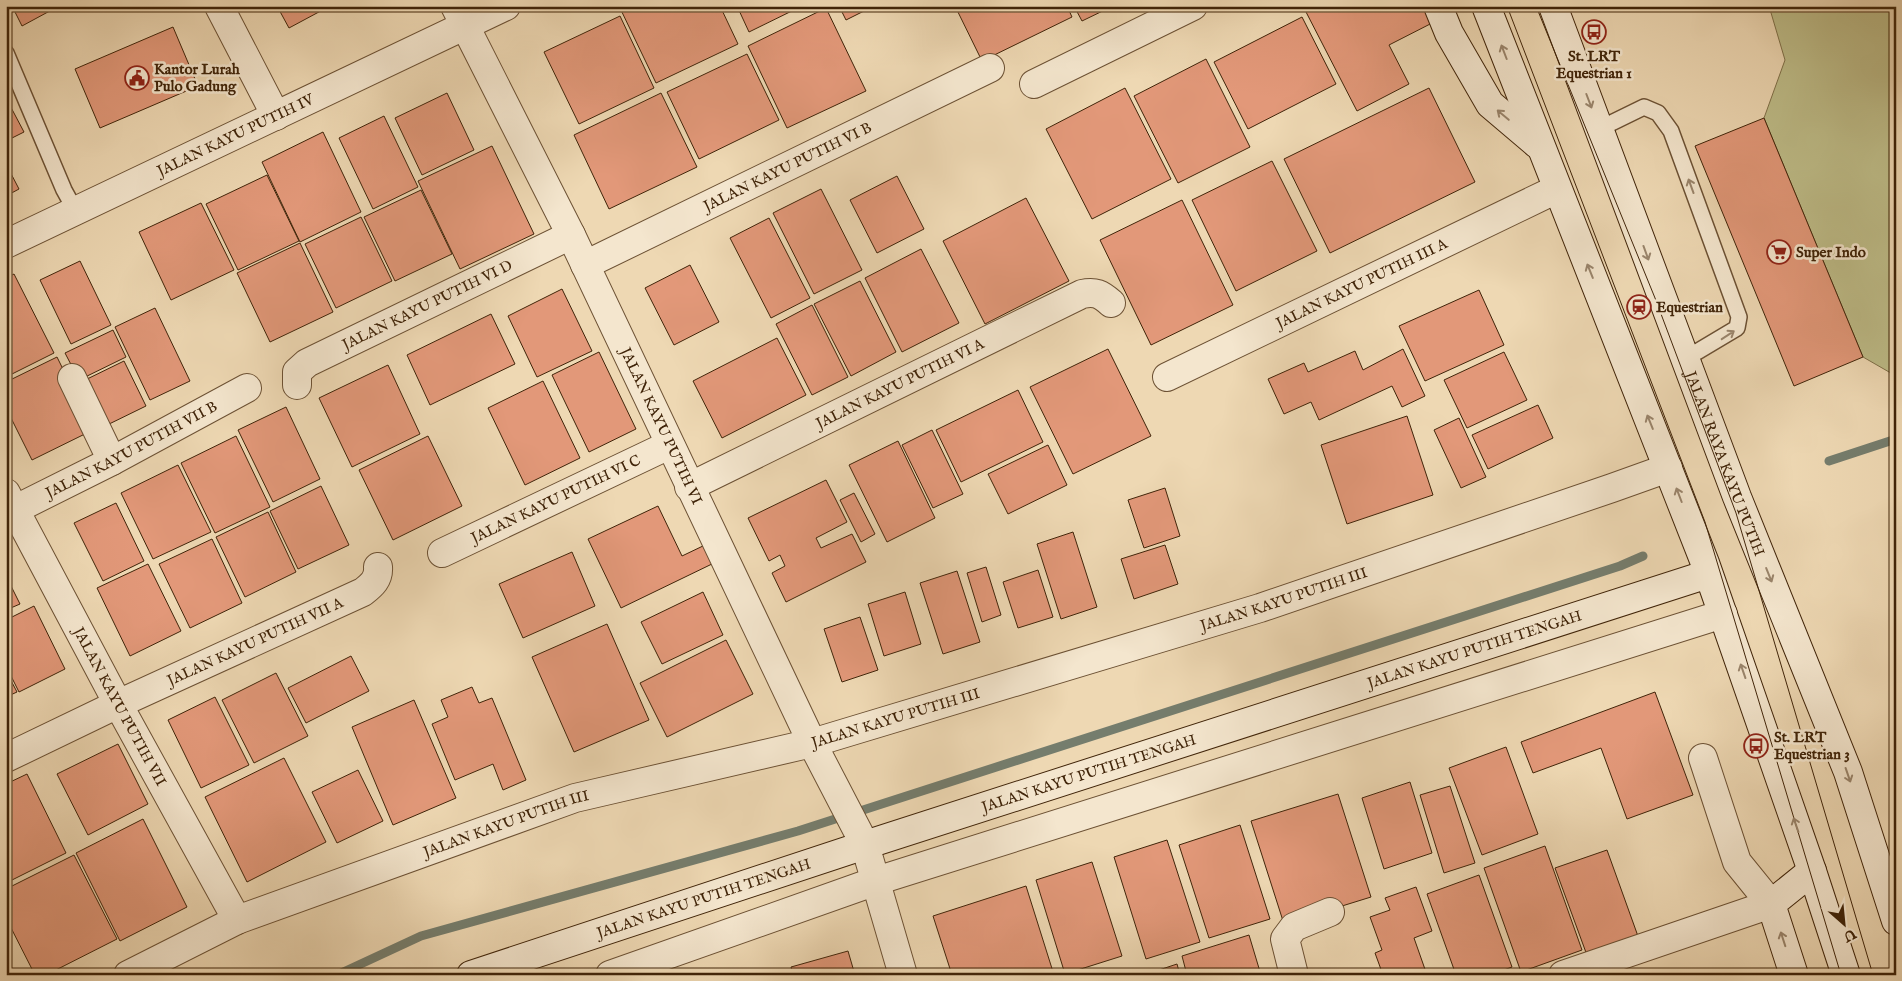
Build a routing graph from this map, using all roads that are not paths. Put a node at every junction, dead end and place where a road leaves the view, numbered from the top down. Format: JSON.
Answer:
{"nodes":[{"id":1,"x":220,"y":6,"type":"edge"},
{"id":2,"x":506,"y":6,"type":"edge"},
{"id":3,"x":1193,"y":6,"type":"edge"},
{"id":4,"x":1438,"y":6,"type":"edge"},
{"id":5,"x":1486,"y":6,"type":"edge"},
{"id":6,"x":1553,"y":6,"type":"edge"},
{"id":7,"x":460,"y":17,"type":"edge"},
{"id":8,"x":6,"y":53,"type":"edge"},
{"id":9,"x":990,"y":68,"type":"dead end"},
{"id":10,"x":1034,"y":84,"type":"dead end"},
{"id":11,"x":276,"y":116,"type":"junction"},
{"id":12,"x":1600,"y":129,"type":"junction"},
{"id":13,"x":1540,"y":146,"type":"junction"},
{"id":14,"x":1557,"y":189,"type":"junction"},
{"id":15,"x":75,"y":210,"type":"junction"},
{"id":16,"x":570,"y":235,"type":"junction"},
{"id":17,"x":6,"y":244,"type":"edge"},
{"id":18,"x":584,"y":265,"type":"junction"},
{"id":19,"x":1111,"y":303,"type":"dead end"},
{"id":20,"x":1685,"y":359,"type":"junction"},
{"id":21,"x":1166,"y":377,"type":"dead end"},
{"id":22,"x":72,"y":378,"type":"dead end"},
{"id":23,"x":297,"y":385,"type":"dead end"},
{"id":24,"x":247,"y":388,"type":"dead end"},
{"id":25,"x":669,"y":445,"type":"junction"},
{"id":26,"x":112,"y":461,"type":"junction"},
{"id":27,"x":1668,"y":468,"type":"junction"},
{"id":28,"x":689,"y":487,"type":"junction"},
{"id":29,"x":9,"y":506,"type":"edge"},
{"id":30,"x":442,"y":552,"type":"dead end"},
{"id":31,"x":378,"y":567,"type":"dead end"},
{"id":32,"x":1706,"y":569,"type":"junction"},
{"id":33,"x":1723,"y":614,"type":"junction"},
{"id":34,"x":118,"y":704,"type":"junction"},
{"id":35,"x":816,"y":752,"type":"junction"},
{"id":36,"x":6,"y":758,"type":"edge"},
{"id":37,"x":1703,"y":758,"type":"dead end"},
{"id":38,"x":860,"y":836,"type":"junction"},
{"id":39,"x":1812,"y":871,"type":"junction"},
{"id":40,"x":876,"y":881,"type":"junction"},
{"id":41,"x":1772,"y":904,"type":"junction"},
{"id":42,"x":1893,"y":905,"type":"edge"},
{"id":43,"x":1330,"y":912,"type":"dead end"},
{"id":44,"x":237,"y":920,"type":"junction"},
{"id":45,"x":128,"y":975,"type":"edge"},
{"id":46,"x":471,"y":975,"type":"edge"},
{"id":47,"x":610,"y":975,"type":"edge"},
{"id":48,"x":903,"y":975,"type":"edge"},
{"id":49,"x":1294,"y":975,"type":"edge"},
{"id":50,"x":1563,"y":975,"type":"edge"},
{"id":51,"x":1794,"y":975,"type":"edge"},
{"id":52,"x":1846,"y":975,"type":"edge"}],
"edges":[{"from":1,"to":11,"type":"street"},
{"from":2,"to":7,"type":"street","name":"JALAN KAYU PUTIH IV"},
{"from":3,"to":10,"type":"street"},
{"from":13,"to":4,"type":"street","one_way":true},
{"from":13,"to":5,"type":"street","one_way":true},
{"from":6,"to":12,"type":"street","name":"JALAN RAYA KAYU PUTIH","one_way":true},
{"from":7,"to":11,"type":"street","name":"JALAN KAYU PUTIH IV"},
{"from":7,"to":16,"type":"street","name":"JALAN KAYU PUTIH VI"},
{"from":8,"to":15,"type":"lane"},
{"from":9,"to":18,"type":"street","name":"JALAN KAYU PUTIH VI B"},
{"from":11,"to":15,"type":"street","name":"JALAN KAYU PUTIH IV"},
{"from":12,"to":20,"type":"street","name":"JALAN RAYA KAYU PUTIH","one_way":true},
{"from":20,"to":12,"type":"lane","one_way":true},
{"from":13,"to":14,"type":"street"},
{"from":14,"to":21,"type":"street","name":"JALAN KAYU PUTIH III A"},
{"from":27,"to":14,"type":"street","one_way":true},
{"from":15,"to":17,"type":"street","name":"JALAN KAYU PUTIH IV"},
{"from":16,"to":18,"type":"street","name":"JALAN KAYU PUTIH VI"},
{"from":16,"to":23,"type":"street","name":"JALAN KAYU PUTIH VI D"},
{"from":18,"to":25,"type":"street","name":"JALAN KAYU PUTIH VI"},
{"from":19,"to":28,"type":"street","name":"JALAN KAYU PUTIH VI A"},
{"from":20,"to":42,"type":"street","name":"JALAN RAYA KAYU PUTIH","one_way":true},
{"from":22,"to":26,"type":"street"},
{"from":24,"to":26,"type":"street","name":"JALAN KAYU PUTIH VII B"},
{"from":25,"to":28,"type":"street","name":"JALAN KAYU PUTIH VI"},
{"from":25,"to":30,"type":"street","name":"JALAN KAYU PUTIH VI C"},
{"from":26,"to":29,"type":"street","name":"JALAN KAYU PUTIH VII B"},
{"from":32,"to":27,"type":"street","one_way":true},
{"from":27,"to":35,"type":"street","name":"JALAN KAYU PUTIH III"},
{"from":28,"to":35,"type":"street","name":"JALAN KAYU PUTIH VI"},
{"from":29,"to":34,"type":"street","name":"JALAN KAYU PUTIH VII"},
{"from":31,"to":34,"type":"street","name":"JALAN KAYU PUTIH VII A"},
{"from":32,"to":33,"type":"street"},
{"from":32,"to":38,"type":"street","name":"JALAN KAYU PUTIH TENGAH"},
{"from":39,"to":33,"type":"street","one_way":true},
{"from":33,"to":40,"type":"street"},
{"from":34,"to":36,"type":"street","name":"JALAN KAYU PUTIH VII A"},
{"from":34,"to":44,"type":"street","name":"JALAN KAYU PUTIH VII"},
{"from":35,"to":38,"type":"street","name":"JALAN KAYU PUTIH VI"},
{"from":35,"to":44,"type":"street","name":"JALAN KAYU PUTIH III"},
{"from":37,"to":41,"type":"street"},
{"from":38,"to":40,"type":"street","name":"JALAN KAYU PUTIH VI"},
{"from":38,"to":46,"type":"street","name":"JALAN KAYU PUTIH TENGAH"},
{"from":39,"to":41,"type":"street"},
{"from":39,"to":52,"type":"street"},
{"from":40,"to":47,"type":"street"},
{"from":40,"to":48,"type":"street","name":"JALAN KAYU PUTIH VI"},
{"from":41,"to":50,"type":"street"},
{"from":51,"to":41,"type":"street","one_way":true},
{"from":43,"to":49,"type":"street"},
{"from":44,"to":45,"type":"street","name":"JALAN KAYU PUTIH III"}]}
